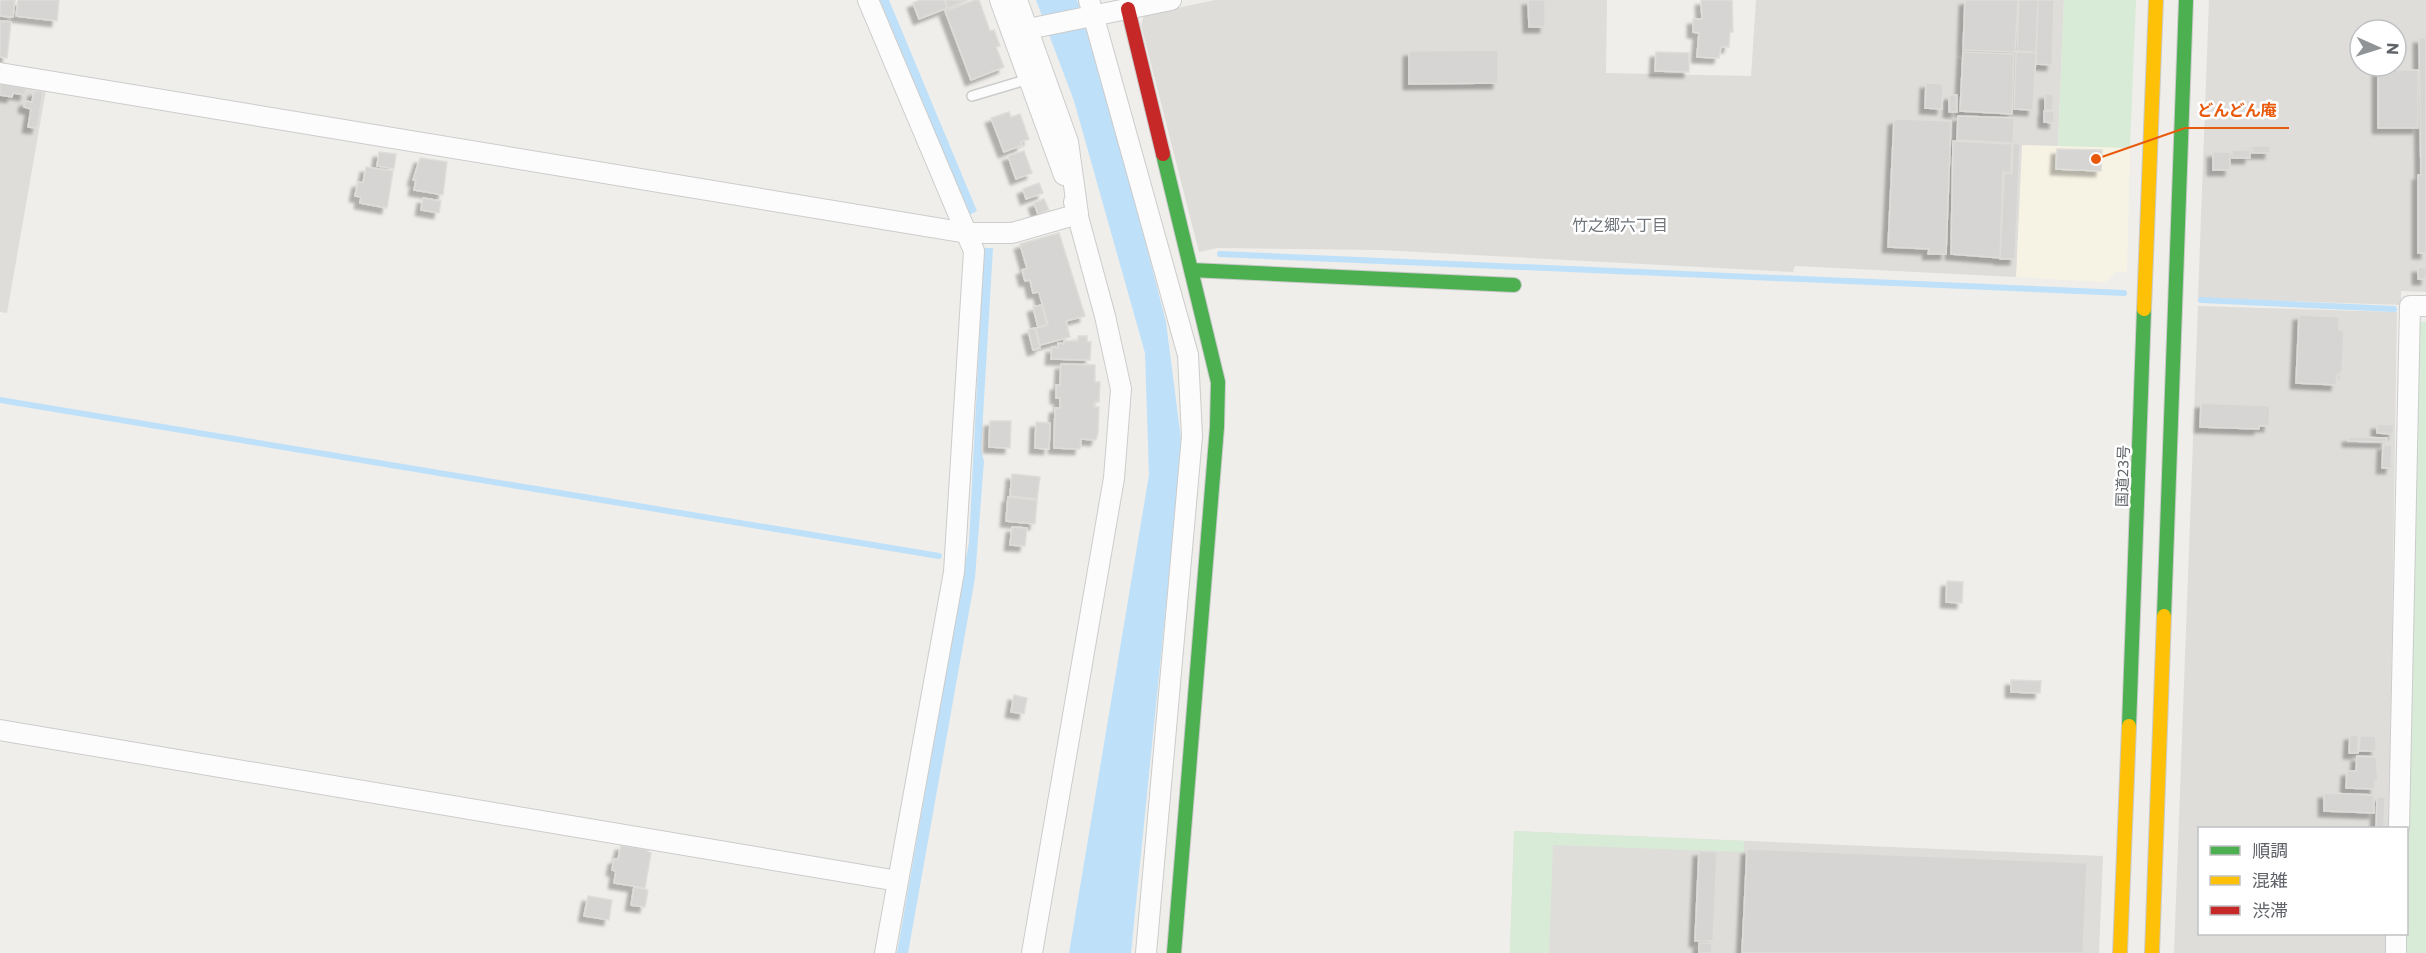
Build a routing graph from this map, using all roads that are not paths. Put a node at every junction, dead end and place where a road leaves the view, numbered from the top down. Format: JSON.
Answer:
{"nodes":[{"id":1,"x":868,"y":0,"type":"edge"},
{"id":2,"x":1000,"y":0,"type":"edge"},
{"id":3,"x":1017,"y":0,"type":"edge"},
{"id":4,"x":1171,"y":0,"type":"edge"},
{"id":5,"x":2156,"y":0,"type":"edge"},
{"id":6,"x":2187,"y":0,"type":"edge"},
{"id":7,"x":1092,"y":8,"type":"edge"},
{"id":8,"x":1128,"y":9,"type":"junction"},
{"id":9,"x":1033,"y":28,"type":"junction"},
{"id":10,"x":0,"y":74,"type":"edge"},
{"id":11,"x":1029,"y":79,"type":"junction"},
{"id":12,"x":972,"y":96,"type":"dead end"},
{"id":13,"x":1078,"y":214,"type":"junction"},
{"id":14,"x":967,"y":233,"type":"junction"},
{"id":15,"x":1191,"y":270,"type":"junction"},
{"id":16,"x":1514,"y":285,"type":"dead end"},
{"id":17,"x":2426,"y":306,"type":"edge"},
{"id":18,"x":0,"y":730,"type":"edge"},
{"id":19,"x":2398,"y":827,"type":"edge"},
{"id":20,"x":898,"y":880,"type":"junction"},
{"id":21,"x":2396,"y":935,"type":"edge"},
{"id":22,"x":885,"y":953,"type":"edge"},
{"id":23,"x":1032,"y":953,"type":"edge"},
{"id":24,"x":1146,"y":953,"type":"edge"},
{"id":25,"x":1174,"y":953,"type":"edge"},
{"id":26,"x":2120,"y":953,"type":"edge"},
{"id":27,"x":2152,"y":953,"type":"edge"},
{"id":28,"x":2396,"y":953,"type":"edge"}],
"edges":[{"from":1,"to":14,"type":"street"},
{"from":2,"to":11,"type":"street"},
{"from":3,"to":9,"type":"street"},
{"from":4,"to":8,"type":"street"},
{"from":5,"to":26,"type":"main road","name":"国道23号"},
{"from":6,"to":27,"type":"main road"},
{"from":7,"to":8,"type":"street"},
{"from":7,"to":9,"type":"street"},
{"from":7,"to":24,"type":"street"},
{"from":8,"to":15,"type":"main road"},
{"from":9,"to":13,"type":"street"},
{"from":10,"to":14,"type":"street"},
{"from":11,"to":12,"type":"lane"},
{"from":11,"to":13,"type":"street"},
{"from":13,"to":14,"type":"street"},
{"from":13,"to":23,"type":"street"},
{"from":14,"to":20,"type":"street"},
{"from":15,"to":16,"type":"main road"},
{"from":15,"to":25,"type":"main road"},
{"from":17,"to":19,"type":"street"},
{"from":18,"to":20,"type":"street"},
{"from":20,"to":22,"type":"street"},
{"from":21,"to":28,"type":"street"}]}
